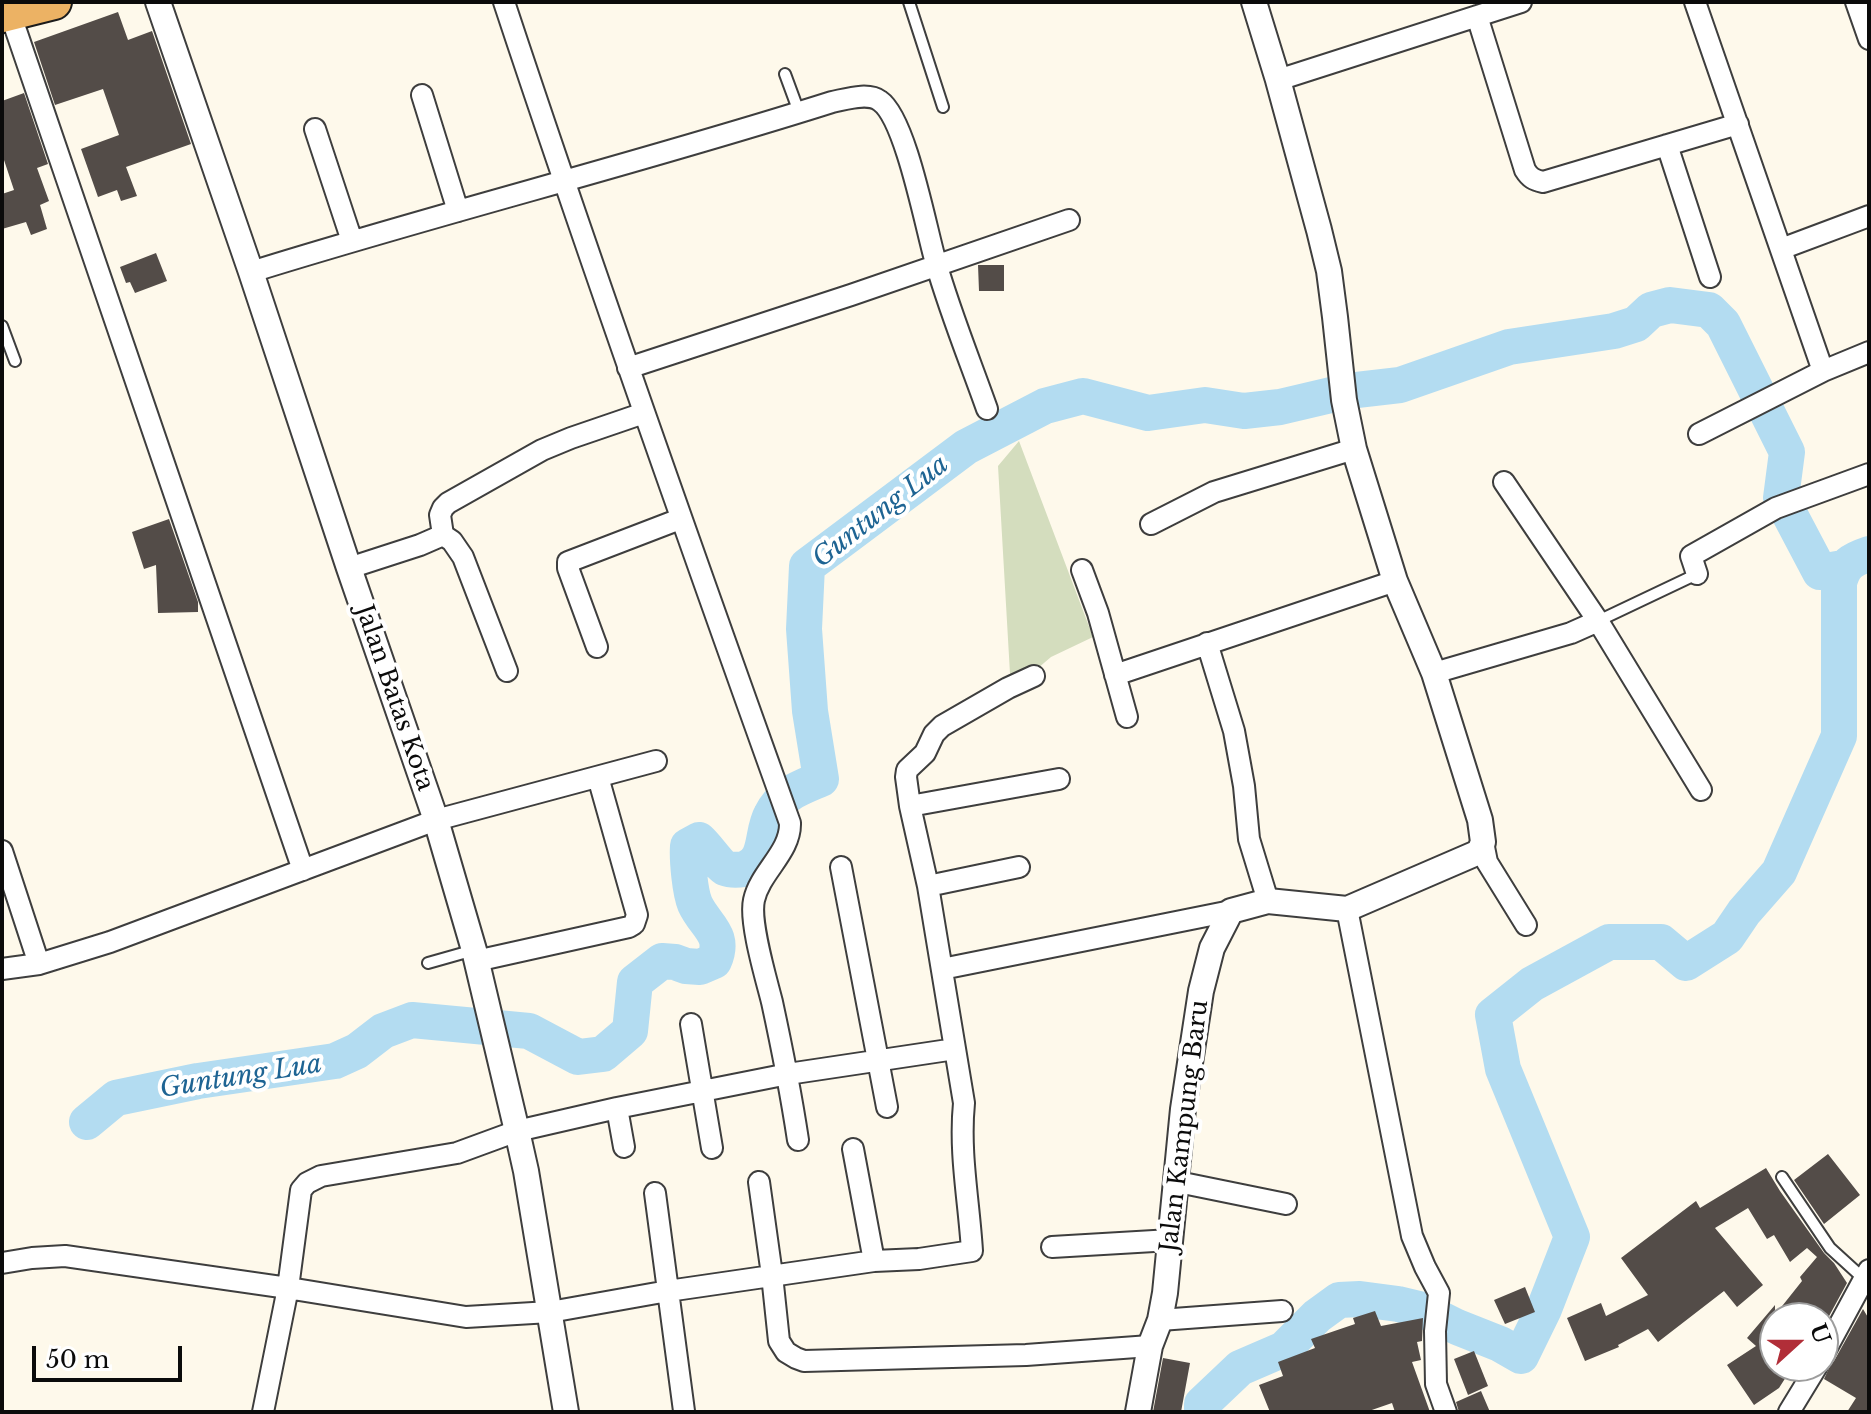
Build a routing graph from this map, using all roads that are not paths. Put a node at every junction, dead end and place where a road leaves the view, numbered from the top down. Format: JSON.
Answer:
{"nodes":[{"id":1,"x":54,"y":2,"type":"edge"},
{"id":2,"x":158,"y":2,"type":"edge"},
{"id":3,"x":504,"y":2,"type":"edge"},
{"id":4,"x":909,"y":2,"type":"edge"},
{"id":5,"x":1254,"y":2,"type":"edge"},
{"id":6,"x":1521,"y":2,"type":"edge"},
{"id":7,"x":1695,"y":2,"type":"edge"},
{"id":8,"x":1856,"y":2,"type":"edge"},
{"id":9,"x":6,"y":14,"type":"edge"},
{"id":10,"x":1477,"y":16,"type":"junction"},
{"id":11,"x":1869,"y":39,"type":"edge"},
{"id":12,"x":785,"y":74,"type":"dead end"},
{"id":13,"x":1278,"y":80,"type":"junction"},
{"id":14,"x":422,"y":95,"type":"dead end"},
{"id":15,"x":943,"y":107,"type":"dead end"},
{"id":16,"x":799,"y":112,"type":"junction"},
{"id":17,"x":1738,"y":124,"type":"junction"},
{"id":18,"x":315,"y":129,"type":"dead end"},
{"id":19,"x":1667,"y":145,"type":"junction"},
{"id":20,"x":563,"y":182,"type":"junction"},
{"id":21,"x":458,"y":211,"type":"junction"},
{"id":22,"x":1869,"y":216,"type":"edge"},
{"id":23,"x":1069,"y":220,"type":"dead end"},
{"id":24,"x":352,"y":241,"type":"junction"},
{"id":25,"x":1781,"y":249,"type":"junction"},
{"id":26,"x":936,"y":265,"type":"junction"},
{"id":27,"x":251,"y":272,"type":"junction"},
{"id":28,"x":1710,"y":277,"type":"dead end"},
{"id":29,"x":2,"y":326,"type":"edge"},
{"id":30,"x":1869,"y":352,"type":"edge"},
{"id":31,"x":15,"y":361,"type":"dead end"},
{"id":32,"x":628,"y":368,"type":"junction"},
{"id":33,"x":1823,"y":371,"type":"junction"},
{"id":34,"x":987,"y":409,"type":"dead end"},
{"id":35,"x":644,"y":413,"type":"junction"},
{"id":36,"x":1699,"y":434,"type":"dead end"},
{"id":37,"x":1354,"y":449,"type":"junction"},
{"id":38,"x":1869,"y":474,"type":"edge"},
{"id":39,"x":1504,"y":482,"type":"dead end"},
{"id":40,"x":680,"y":519,"type":"junction"},
{"id":41,"x":1151,"y":524,"type":"dead end"},
{"id":42,"x":443,"y":535,"type":"junction"},
{"id":43,"x":349,"y":568,"type":"junction"},
{"id":44,"x":1082,"y":570,"type":"dead end"},
{"id":45,"x":1697,"y":574,"type":"joint"},
{"id":46,"x":1395,"y":581,"type":"junction"},
{"id":47,"x":1598,"y":621,"type":"junction"},
{"id":48,"x":1207,"y":643,"type":"junction"},
{"id":49,"x":597,"y":647,"type":"dead end"},
{"id":50,"x":507,"y":671,"type":"dead end"},
{"id":51,"x":1434,"y":673,"type":"junction"},
{"id":52,"x":1115,"y":675,"type":"junction"},
{"id":53,"x":1034,"y":676,"type":"dead end"},
{"id":54,"x":1127,"y":717,"type":"dead end"},
{"id":55,"x":656,"y":761,"type":"dead end"},
{"id":56,"x":598,"y":777,"type":"junction"},
{"id":57,"x":1059,"y":779,"type":"dead end"},
{"id":58,"x":1701,"y":790,"type":"dead end"},
{"id":59,"x":910,"y":806,"type":"junction"},
{"id":60,"x":436,"y":820,"type":"junction"},
{"id":61,"x":1483,"y":842,"type":"junction"},
{"id":62,"x":2,"y":851,"type":"edge"},
{"id":63,"x":841,"y":867,"type":"dead end"},
{"id":64,"x":1019,"y":867,"type":"dead end"},
{"id":65,"x":303,"y":870,"type":"junction"},
{"id":66,"x":928,"y":886,"type":"junction"},
{"id":67,"x":1268,"y":901,"type":"junction"},
{"id":68,"x":1347,"y":909,"type":"junction"},
{"id":69,"x":1231,"y":911,"type":"junction"},
{"id":70,"x":1526,"y":925,"type":"dead end"},
{"id":71,"x":475,"y":955,"type":"junction"},
{"id":72,"x":428,"y":963,"type":"dead end"},
{"id":73,"x":39,"y":964,"type":"junction"},
{"id":74,"x":2,"y":969,"type":"edge"},
{"id":75,"x":942,"y":969,"type":"junction"},
{"id":76,"x":691,"y":1024,"type":"dead end"},
{"id":77,"x":955,"y":1049,"type":"junction"},
{"id":78,"x":878,"y":1061,"type":"junction"},
{"id":79,"x":788,"y":1074,"type":"junction"},
{"id":80,"x":702,"y":1091,"type":"junction"},
{"id":81,"x":887,"y":1107,"type":"dead end"},
{"id":82,"x":617,"y":1108,"type":"junction"},
{"id":83,"x":517,"y":1131,"type":"junction"},
{"id":84,"x":798,"y":1140,"type":"dead end"},
{"id":85,"x":624,"y":1147,"type":"dead end"},
{"id":86,"x":712,"y":1148,"type":"dead end"},
{"id":87,"x":853,"y":1149,"type":"dead end"},
{"id":88,"x":1782,"y":1177,"type":"dead end"},
{"id":89,"x":759,"y":1182,"type":"dead end"},
{"id":90,"x":1178,"y":1182,"type":"junction"},
{"id":91,"x":655,"y":1193,"type":"dead end"},
{"id":92,"x":1286,"y":1204,"type":"dead end"},
{"id":93,"x":1171,"y":1240,"type":"junction"},
{"id":94,"x":1052,"y":1247,"type":"dead end"},
{"id":95,"x":874,"y":1261,"type":"junction"},
{"id":96,"x":2,"y":1263,"type":"edge"},
{"id":97,"x":1867,"y":1274,"type":"edge"},
{"id":98,"x":772,"y":1275,"type":"junction"},
{"id":99,"x":288,"y":1288,"type":"junction"},
{"id":100,"x":668,"y":1291,"type":"junction"},
{"id":101,"x":1282,"y":1311,"type":"dead end"},
{"id":102,"x":550,"y":1312,"type":"junction"},
{"id":103,"x":1160,"y":1320,"type":"junction"},
{"id":104,"x":1839,"y":1326,"type":"edge"},
{"id":105,"x":1150,"y":1346,"type":"junction"},
{"id":106,"x":1807,"y":1382,"type":"edge"},
{"id":107,"x":684,"y":1411,"type":"edge"},
{"id":108,"x":263,"y":1412,"type":"edge"},
{"id":109,"x":566,"y":1412,"type":"edge"},
{"id":110,"x":1138,"y":1412,"type":"edge"},
{"id":111,"x":1446,"y":1412,"type":"edge"},
{"id":112,"x":1789,"y":1412,"type":"edge"}],
"edges":[{"from":1,"to":9,"type":"highway"},
{"from":2,"to":27,"type":"street","name":"Jalan Batas Kota"},
{"from":3,"to":20,"type":"street"},
{"from":4,"to":15,"type":"lane"},
{"from":5,"to":13,"type":"street"},
{"from":6,"to":10,"type":"street"},
{"from":7,"to":17,"type":"street"},
{"from":8,"to":11,"type":"street"},
{"from":9,"to":65,"type":"street"},
{"from":10,"to":13,"type":"street"},
{"from":10,"to":19,"type":"street"},
{"from":12,"to":16,"type":"lane"},
{"from":13,"to":37,"type":"street"},
{"from":14,"to":21,"type":"street"},
{"from":16,"to":20,"type":"street"},
{"from":16,"to":26,"type":"street"},
{"from":17,"to":19,"type":"street"},
{"from":17,"to":25,"type":"street"},
{"from":18,"to":24,"type":"street"},
{"from":19,"to":28,"type":"street"},
{"from":20,"to":21,"type":"street"},
{"from":20,"to":32,"type":"street"},
{"from":21,"to":24,"type":"street"},
{"from":22,"to":25,"type":"street"},
{"from":23,"to":26,"type":"street"},
{"from":24,"to":27,"type":"street"},
{"from":25,"to":33,"type":"street"},
{"from":26,"to":32,"type":"street"},
{"from":26,"to":34,"type":"street"},
{"from":27,"to":43,"type":"street","name":"Jalan Batas Kota"},
{"from":29,"to":31,"type":"lane"},
{"from":30,"to":33,"type":"street"},
{"from":32,"to":35,"type":"street"},
{"from":33,"to":36,"type":"street"},
{"from":35,"to":40,"type":"street"},
{"from":35,"to":42,"type":"street"},
{"from":37,"to":41,"type":"street"},
{"from":37,"to":46,"type":"street"},
{"from":38,"to":45,"type":"street"},
{"from":39,"to":47,"type":"street"},
{"from":40,"to":49,"type":"street"},
{"from":40,"to":79,"type":"street"},
{"from":42,"to":43,"type":"street"},
{"from":42,"to":50,"type":"street"},
{"from":43,"to":60,"type":"street","name":"Jalan Batas Kota"},
{"from":44,"to":52,"type":"street"},
{"from":45,"to":47,"type":"lane"},
{"from":46,"to":48,"type":"street"},
{"from":46,"to":51,"type":"street"},
{"from":47,"to":51,"type":"street"},
{"from":47,"to":58,"type":"street"},
{"from":48,"to":52,"type":"street"},
{"from":48,"to":67,"type":"street"},
{"from":51,"to":61,"type":"street"},
{"from":52,"to":54,"type":"street"},
{"from":53,"to":59,"type":"street"},
{"from":55,"to":56,"type":"street"},
{"from":56,"to":60,"type":"street"},
{"from":56,"to":71,"type":"street"},
{"from":57,"to":59,"type":"street"},
{"from":59,"to":66,"type":"street"},
{"from":60,"to":65,"type":"street"},
{"from":60,"to":71,"type":"street","name":"Jalan Batas Kota"},
{"from":61,"to":68,"type":"street"},
{"from":61,"to":70,"type":"street"},
{"from":62,"to":73,"type":"street"},
{"from":63,"to":78,"type":"street"},
{"from":64,"to":66,"type":"street"},
{"from":65,"to":73,"type":"street"},
{"from":66,"to":75,"type":"street"},
{"from":67,"to":68,"type":"street"},
{"from":67,"to":69,"type":"street"},
{"from":68,"to":111,"type":"street"},
{"from":69,"to":75,"type":"street"},
{"from":69,"to":90,"type":"street","name":"Jalan Kampung Baru"},
{"from":71,"to":72,"type":"lane"},
{"from":71,"to":83,"type":"street","name":"Jalan Batas Kota"},
{"from":73,"to":74,"type":"street"},
{"from":75,"to":77,"type":"street"},
{"from":76,"to":80,"type":"street"},
{"from":77,"to":78,"type":"street"},
{"from":77,"to":95,"type":"street"},
{"from":78,"to":79,"type":"street"},
{"from":78,"to":81,"type":"street"},
{"from":79,"to":80,"type":"street"},
{"from":79,"to":84,"type":"street"},
{"from":80,"to":82,"type":"street"},
{"from":80,"to":86,"type":"street"},
{"from":82,"to":83,"type":"street"},
{"from":82,"to":85,"type":"street"},
{"from":83,"to":99,"type":"street"},
{"from":83,"to":102,"type":"street","name":"Jalan Batas Kota"},
{"from":87,"to":95,"type":"street"},
{"from":88,"to":97,"type":"lane"},
{"from":89,"to":98,"type":"street"},
{"from":90,"to":92,"type":"street"},
{"from":90,"to":93,"type":"street","name":"Jalan Kampung Baru"},
{"from":91,"to":100,"type":"street"},
{"from":93,"to":94,"type":"street"},
{"from":93,"to":103,"type":"street","name":"Jalan Kampung Baru"},
{"from":95,"to":98,"type":"street"},
{"from":96,"to":99,"type":"street"},
{"from":97,"to":104,"type":"street"},
{"from":98,"to":100,"type":"street"},
{"from":98,"to":105,"type":"street"},
{"from":99,"to":102,"type":"street"},
{"from":99,"to":108,"type":"street"},
{"from":100,"to":102,"type":"street"},
{"from":100,"to":107,"type":"street"},
{"from":101,"to":103,"type":"street"},
{"from":102,"to":109,"type":"street","name":"Jalan Batas Kota"},
{"from":103,"to":105,"type":"street","name":"Jalan Kampung Baru"},
{"from":105,"to":110,"type":"street","name":"Jalan Kampung Baru"},
{"from":106,"to":112,"type":"street"}]}
